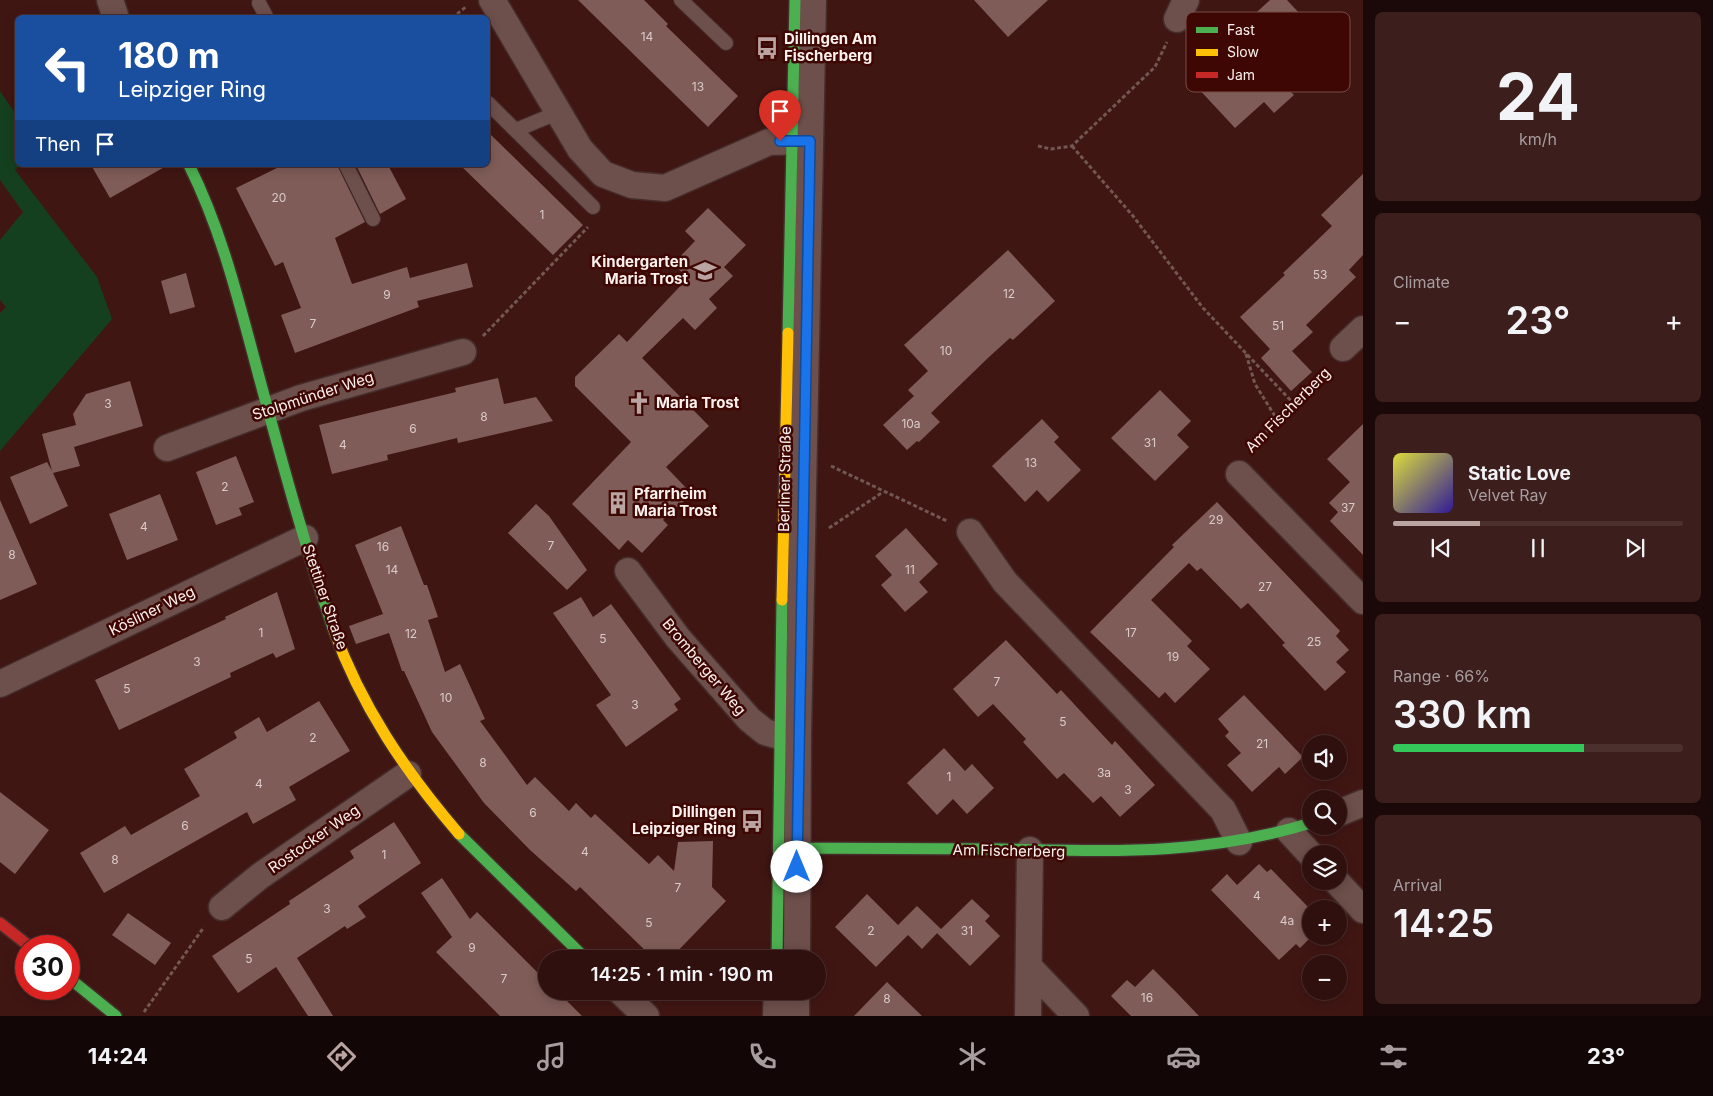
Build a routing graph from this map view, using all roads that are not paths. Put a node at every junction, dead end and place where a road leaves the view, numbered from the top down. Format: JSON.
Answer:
{"nodes":[{"id":1,"x":110,"y":0,"type":"edge"},
{"id":2,"x":492,"y":0,"type":"edge"},
{"id":3,"x":681,"y":0,"type":"edge"},
{"id":4,"x":795,"y":0,"type":"edge"},
{"id":5,"x":813,"y":0,"type":"edge"},
{"id":6,"x":259,"y":3,"type":"dead end"},
{"id":7,"x":115,"y":15,"type":"edge"},
{"id":8,"x":265,"y":15,"type":"edge"},
{"id":9,"x":726,"y":43,"type":"dead end"},
{"id":10,"x":490,"y":105,"type":"edge"},
{"id":11,"x":558,"y":114,"type":"junction"},
{"id":12,"x":516,"y":130,"type":"junction"},
{"id":13,"x":800,"y":141,"type":"junction"},
{"id":14,"x":195,"y":167,"type":"edge"},
{"id":15,"x":347,"y":167,"type":"edge"},
{"id":16,"x":593,"y":207,"type":"road end"},
{"id":17,"x":374,"y":219,"type":"dead end"},
{"id":18,"x":1363,"y":329,"type":"edge"},
{"id":19,"x":1343,"y":348,"type":"road end"},
{"id":20,"x":463,"y":352,"type":"road end"},
{"id":21,"x":268,"y":410,"type":"junction"},
{"id":22,"x":167,"y":448,"type":"dead end"},
{"id":23,"x":1239,"y":474,"type":"road end"},
{"id":24,"x":970,"y":532,"type":"road end"},
{"id":25,"x":305,"y":538,"type":"junction"},
{"id":26,"x":628,"y":571,"type":"dead end"},
{"id":27,"x":1363,"y":601,"type":"edge"},
{"id":28,"x":0,"y":684,"type":"edge"},
{"id":29,"x":788,"y":736,"type":"junction"},
{"id":30,"x":408,"y":774,"type":"junction"},
{"id":31,"x":1363,"y":803,"type":"edge"},
{"id":32,"x":1347,"y":810,"type":"edge"},
{"id":33,"x":1300,"y":827,"type":"edge"},
{"id":34,"x":1239,"y":842,"type":"junction"},
{"id":35,"x":1307,"y":845,"type":"edge"},
{"id":36,"x":788,"y":848,"type":"junction"},
{"id":37,"x":1030,"y":850,"type":"junction"},
{"id":38,"x":1344,"y":890,"type":"edge"},
{"id":39,"x":222,"y":907,"type":"road end"},
{"id":40,"x":1363,"y":910,"type":"edge"},
{"id":41,"x":0,"y":924,"type":"edge"},
{"id":42,"x":15,"y":935,"type":"edge"},
{"id":43,"x":577,"y":950,"type":"edge"},
{"id":44,"x":778,"y":950,"type":"edge"},
{"id":45,"x":796,"y":950,"type":"edge"},
{"id":46,"x":1029,"y":967,"type":"junction"},
{"id":47,"x":80,"y":987,"type":"edge"},
{"id":48,"x":629,"y":1000,"type":"edge"},
{"id":49,"x":777,"y":1000,"type":"edge"},
{"id":50,"x":796,"y":1000,"type":"edge"},
{"id":51,"x":116,"y":1016,"type":"edge"},
{"id":52,"x":646,"y":1016,"type":"edge"},
{"id":53,"x":776,"y":1016,"type":"edge"},
{"id":54,"x":796,"y":1016,"type":"edge"},
{"id":55,"x":1028,"y":1016,"type":"edge"},
{"id":56,"x":1076,"y":1016,"type":"edge"}],
"edges":[{"from":1,"to":7,"type":"street"},
{"from":2,"to":11,"type":"street"},
{"from":3,"to":9,"type":"lane"},
{"from":4,"to":13,"type":"street","name":"Berliner Straße"},
{"from":5,"to":13,"type":"street","name":"Berliner Straße"},
{"from":6,"to":8,"type":"lane"},
{"from":10,"to":12,"type":"lane"},
{"from":11,"to":12,"type":"lane"},
{"from":11,"to":13,"type":"street"},
{"from":12,"to":16,"type":"lane"},
{"from":13,"to":29,"type":"street","name":"Berliner Straße"},
{"from":13,"to":29,"type":"street","name":"Berliner Straße"},
{"from":14,"to":21,"type":"street","name":"Stettiner Straße"},
{"from":15,"to":17,"type":"lane"},
{"from":18,"to":19,"type":"street"},
{"from":20,"to":21,"type":"street","name":"Stolpmünder Weg"},
{"from":21,"to":22,"type":"street","name":"Stolpmünder Weg"},
{"from":21,"to":25,"type":"street","name":"Stettiner Straße"},
{"from":23,"to":27,"type":"street"},
{"from":24,"to":34,"type":"street"},
{"from":25,"to":28,"type":"street","name":"Kösliner Weg"},
{"from":25,"to":30,"type":"street","name":"Stettiner Straße"},
{"from":26,"to":29,"type":"street","name":"Bromberger Weg"},
{"from":29,"to":36,"type":"street","name":"Berliner Straße"},
{"from":30,"to":39,"type":"street","name":"Rostocker Weg"},
{"from":30,"to":43,"type":"street","name":"Stettiner Straße"},
{"from":31,"to":32,"type":"street"},
{"from":33,"to":34,"type":"street","name":"Am Fischerberg"},
{"from":33,"to":35,"type":"street","name":"Am Fischerberg"},
{"from":34,"to":37,"type":"street","name":"Am Fischerberg"},
{"from":36,"to":37,"type":"street","name":"Am Fischerberg"},
{"from":36,"to":44,"type":"street","name":"Berliner Straße"},
{"from":36,"to":45,"type":"street","name":"Berliner Straße"},
{"from":37,"to":46,"type":"street"},
{"from":38,"to":40,"type":"street"},
{"from":41,"to":42,"type":"street"},
{"from":46,"to":55,"type":"street"},
{"from":46,"to":56,"type":"street"},
{"from":47,"to":51,"type":"street"},
{"from":48,"to":52,"type":"street"},
{"from":49,"to":53,"type":"street"},
{"from":50,"to":54,"type":"street"}]}
